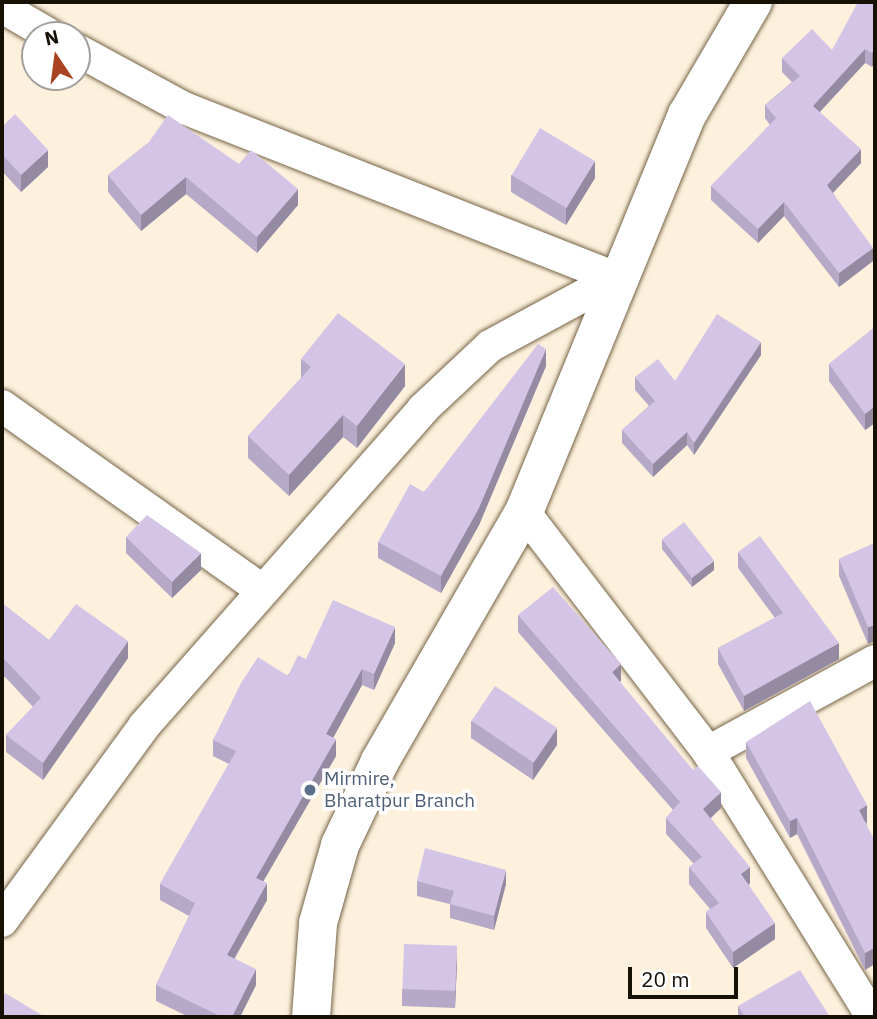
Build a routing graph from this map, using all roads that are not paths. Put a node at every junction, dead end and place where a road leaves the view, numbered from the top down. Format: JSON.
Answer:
{"nodes":[{"id":1,"x":753,"y":2,"type":"edge"},
{"id":2,"x":2,"y":7,"type":"edge"},
{"id":3,"x":26,"y":21,"type":"edge"},
{"id":4,"x":91,"y":58,"type":"edge"},
{"id":5,"x":616,"y":278,"type":"junction"},
{"id":6,"x":2,"y":406,"type":"edge"},
{"id":7,"x":524,"y":512,"type":"junction"},
{"id":8,"x":260,"y":589,"type":"junction"},
{"id":9,"x":875,"y":661,"type":"edge"},
{"id":10,"x":708,"y":752,"type":"junction"},
{"id":11,"x":2,"y":921,"type":"edge"},
{"id":12,"x":311,"y":1017,"type":"edge"},
{"id":13,"x":872,"y":1017,"type":"edge"}],
"edges":[{"from":1,"to":5,"type":"main road"},
{"from":2,"to":3,"type":"street"},
{"from":4,"to":5,"type":"street"},
{"from":5,"to":7,"type":"main road"},
{"from":5,"to":8,"type":"street"},
{"from":6,"to":8,"type":"street"},
{"from":7,"to":10,"type":"street"},
{"from":7,"to":12,"type":"main road"},
{"from":8,"to":11,"type":"street"},
{"from":9,"to":10,"type":"street"},
{"from":10,"to":13,"type":"street"}]}
